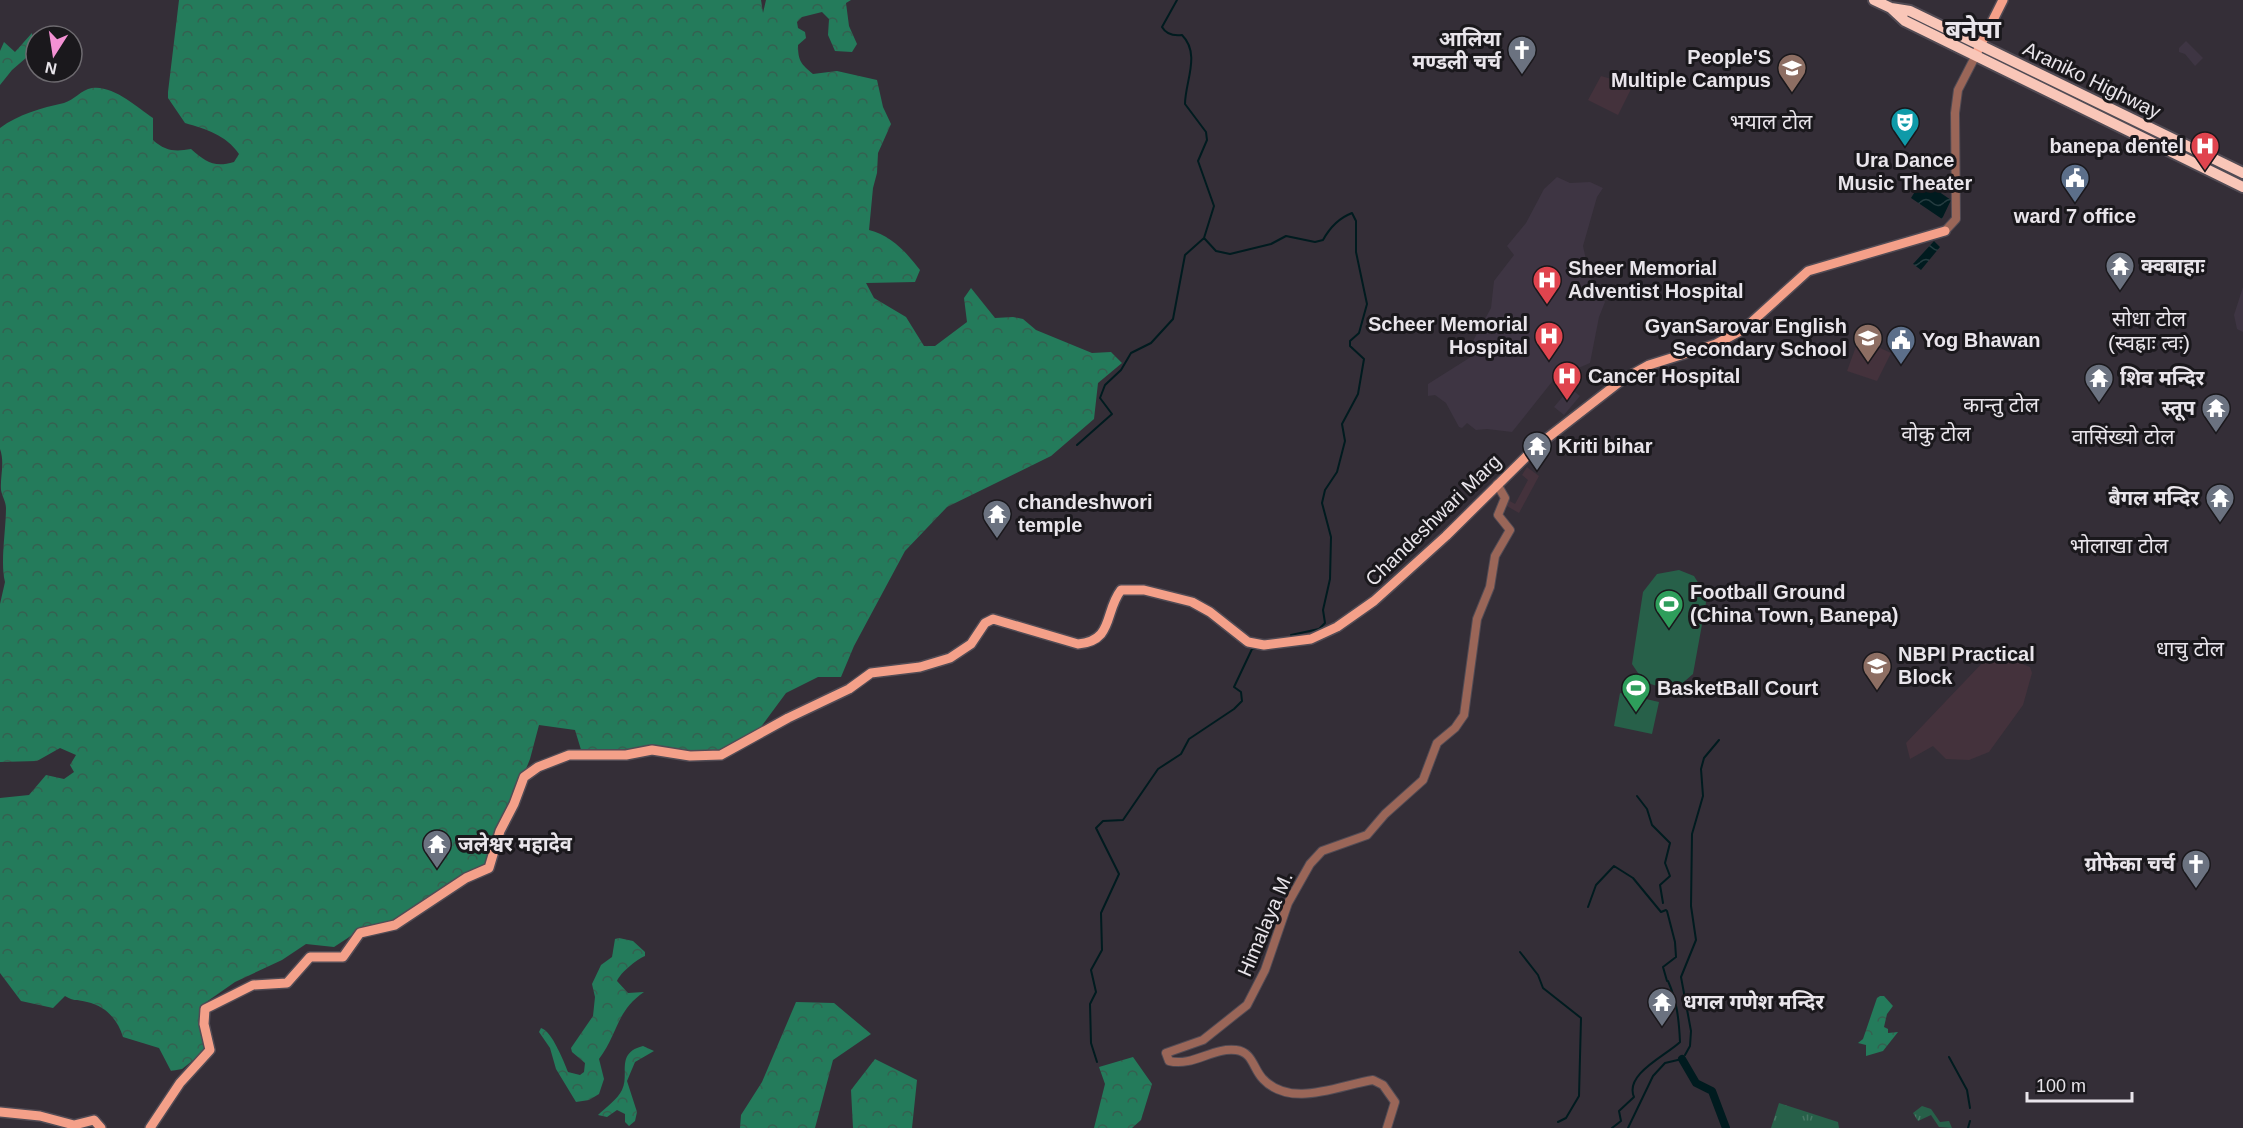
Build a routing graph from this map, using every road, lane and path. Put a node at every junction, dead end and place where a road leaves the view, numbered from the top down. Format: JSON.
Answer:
{"nodes":[{"id":1,"x":1874,"y":0,"type":"edge"},
{"id":2,"x":2003,"y":0,"type":"edge"},
{"id":3,"x":1891,"y":8,"type":"junction"},
{"id":4,"x":1980,"y":46,"type":"junction"},
{"id":5,"x":1975,"y":57,"type":"junction"},
{"id":6,"x":2243,"y":173,"type":"edge"},
{"id":7,"x":2243,"y":186,"type":"edge"},
{"id":8,"x":1945,"y":231,"type":"joint"},
{"id":9,"x":1497,"y":484,"type":"junction"},
{"id":10,"x":0,"y":1112,"type":"edge"},
{"id":11,"x":101,"y":1128,"type":"edge"},
{"id":12,"x":150,"y":1128,"type":"edge"},
{"id":13,"x":1387,"y":1128,"type":"edge"}],
"edges":[{"from":1,"to":3,"type":"highway","name":"Araniko Highway"},
{"from":2,"to":4,"type":"main road"},
{"from":3,"to":4,"type":"highway","name":"Araniko Highway"},
{"from":3,"to":5,"type":"highway","name":"Araniko Highway"},
{"from":4,"to":5,"type":"main road"},
{"from":4,"to":6,"type":"highway","name":"Araniko Highway"},
{"from":5,"to":7,"type":"highway","name":"Araniko Highway"},
{"from":5,"to":8,"type":"street","name":"Chandeshwari Marg"},
{"from":8,"to":9,"type":"main road","name":"Chandeshwari Marg"},
{"from":9,"to":12,"type":"main road","name":"Chandeshwari Marg"},
{"from":9,"to":13,"type":"street","name":"Himalaya M."},
{"from":10,"to":11,"type":"main road"}]}
